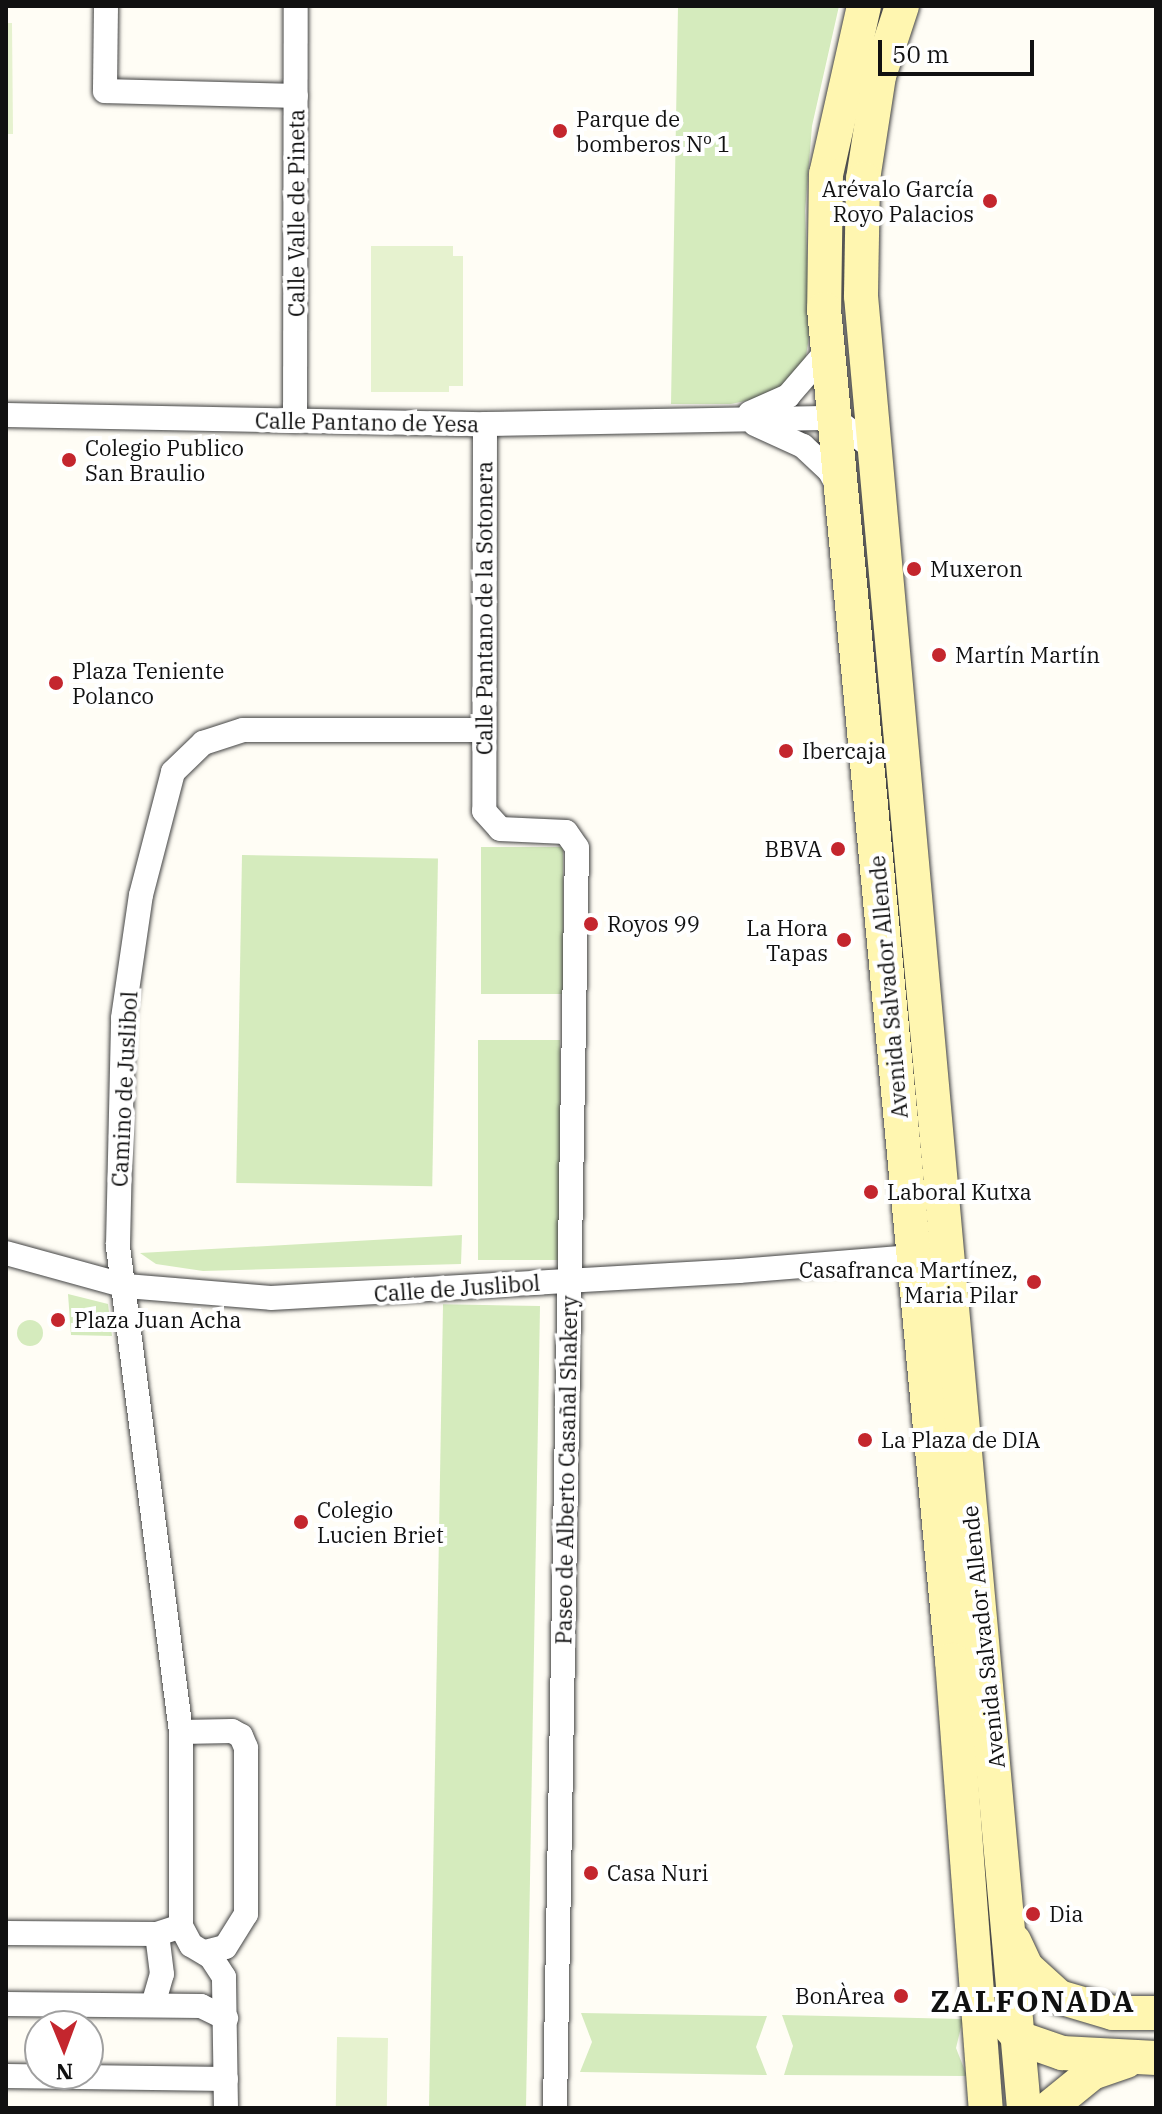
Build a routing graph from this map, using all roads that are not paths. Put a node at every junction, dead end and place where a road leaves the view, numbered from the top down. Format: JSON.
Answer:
{"nodes":[{"id":1,"x":106,"y":6,"type":"edge"},
{"id":2,"x":296,"y":6,"type":"edge"},
{"id":3,"x":864,"y":6,"type":"edge"},
{"id":4,"x":902,"y":6,"type":"edge"},
{"id":5,"x":296,"y":96,"type":"junction"},
{"id":6,"x":827,"y":351,"type":"junction"},
{"id":7,"x":6,"y":415,"type":"edge"},
{"id":8,"x":729,"y":419,"type":"junction"},
{"id":9,"x":835,"y":419,"type":"junction"},
{"id":10,"x":295,"y":421,"type":"junction"},
{"id":11,"x":485,"y":424,"type":"junction"},
{"id":12,"x":873,"y":448,"type":"junction"},
{"id":13,"x":841,"y":499,"type":"junction"},
{"id":14,"x":864,"y":718,"type":"junction"},
{"id":15,"x":483,"y":730,"type":"junction"},
{"id":16,"x":901,"y":732,"type":"junction"},
{"id":17,"x":570,"y":833,"type":"joint"},
{"id":18,"x":945,"y":1236,"type":"junction"},
{"id":19,"x":6,"y":1253,"type":"edge"},
{"id":20,"x":912,"y":1257,"type":"junction"},
{"id":21,"x":569,"y":1281,"type":"junction"},
{"id":22,"x":126,"y":1286,"type":"junction"},
{"id":23,"x":181,"y":1732,"type":"junction"},
{"id":24,"x":1007,"y":1922,"type":"junction"},
{"id":25,"x":181,"y":1926,"type":"junction"},
{"id":26,"x":6,"y":1933,"type":"edge"},
{"id":27,"x":157,"y":1934,"type":"junction"},
{"id":28,"x":205,"y":1952,"type":"junction"},
{"id":29,"x":977,"y":1972,"type":"junction"},
{"id":30,"x":6,"y":2004,"type":"edge"},
{"id":31,"x":153,"y":2005,"type":"junction"},
{"id":32,"x":1113,"y":2013,"type":"junction"},
{"id":33,"x":1156,"y":2013,"type":"edge"},
{"id":34,"x":226,"y":2018,"type":"junction"},
{"id":35,"x":1019,"y":2038,"type":"junction"},
{"id":36,"x":1149,"y":2058,"type":"edge"},
{"id":37,"x":6,"y":2076,"type":"edge"},
{"id":38,"x":226,"y":2079,"type":"junction"},
{"id":39,"x":986,"y":2105,"type":"edge"},
{"id":40,"x":226,"y":2108,"type":"edge"},
{"id":41,"x":555,"y":2108,"type":"edge"},
{"id":42,"x":1024,"y":2108,"type":"edge"},
{"id":43,"x":1049,"y":2108,"type":"edge"}],
"edges":[{"from":1,"to":5,"type":"street"},
{"from":2,"to":5,"type":"street","name":"Calle Valle de Pineta"},
{"from":3,"to":6,"type":"main road","name":"Avenida Salvador Allende"},
{"from":4,"to":12,"type":"main road","name":"Avenida Salvador Allende"},
{"from":5,"to":10,"type":"street","name":"Calle Valle de Pineta"},
{"from":6,"to":8,"type":"street","name":"Calle Pantano de Yesa"},
{"from":6,"to":9,"type":"main road","name":"Avenida Salvador Allende"},
{"from":7,"to":10,"type":"street","name":"Calle Pantano de Yesa"},
{"from":8,"to":9,"type":"street","name":"Calle Pantano de Yesa"},
{"from":8,"to":11,"type":"street","name":"Calle Pantano de Yesa"},
{"from":8,"to":13,"type":"street","name":"Calle Pantano de Yesa"},
{"from":9,"to":12,"type":"street"},
{"from":9,"to":13,"type":"main road","name":"Avenida Salvador Allende"},
{"from":10,"to":11,"type":"street","name":"Calle Pantano de Yesa"},
{"from":11,"to":15,"type":"street","name":"Calle Pantano de la Sotonera"},
{"from":12,"to":16,"type":"main road","name":"Avenida Salvador Allende"},
{"from":13,"to":14,"type":"main road","name":"Avenida Salvador Allende"},
{"from":14,"to":16,"type":"street"},
{"from":14,"to":20,"type":"main road","name":"Avenida Salvador Allende"},
{"from":15,"to":17,"type":"street","name":"Calle Pantano de la Sotonera"},
{"from":15,"to":22,"type":"street","name":"Camino de Juslibol"},
{"from":16,"to":18,"type":"main road","name":"Avenida Salvador Allende"},
{"from":17,"to":21,"type":"street","name":"Paseo de Alberto Casañal Shakery"},
{"from":18,"to":20,"type":"street"},
{"from":18,"to":24,"type":"main road","name":"Avenida Salvador Allende"},
{"from":19,"to":22,"type":"street","name":"Calle de Juslibol"},
{"from":20,"to":21,"type":"street","name":"Calle de Juslibol"},
{"from":20,"to":29,"type":"main road","name":"Avenida Salvador Allende"},
{"from":21,"to":22,"type":"street","name":"Calle de Juslibol"},
{"from":21,"to":41,"type":"street","name":"Paseo de Alberto Casañal Shakery"},
{"from":22,"to":23,"type":"street","name":"Camino de Juslibol"},
{"from":23,"to":25,"type":"street","name":"Camino de Juslibol"},
{"from":23,"to":28,"type":"street"},
{"from":24,"to":32,"type":"main road"},
{"from":24,"to":35,"type":"main road","name":"Avenida Salvador Allende"},
{"from":25,"to":27,"type":"street"},
{"from":25,"to":28,"type":"street"},
{"from":26,"to":27,"type":"street"},
{"from":27,"to":31,"type":"street"},
{"from":28,"to":34,"type":"street"},
{"from":29,"to":35,"type":"main road","name":"Avenida Salvador Allende"},
{"from":29,"to":39,"type":"main road","name":"Avenida Salvador Allende"},
{"from":30,"to":31,"type":"street"},
{"from":31,"to":34,"type":"street"},
{"from":32,"to":33,"type":"main road"},
{"from":32,"to":35,"type":"main road"},
{"from":34,"to":38,"type":"street"},
{"from":35,"to":36,"type":"main road"},
{"from":35,"to":39,"type":"main road","name":"Avenida Salvador Allende"},
{"from":35,"to":42,"type":"main road","name":"Avenida Salvador Allende"},
{"from":36,"to":43,"type":"main road"},
{"from":37,"to":38,"type":"street"},
{"from":38,"to":40,"type":"street"}]}
